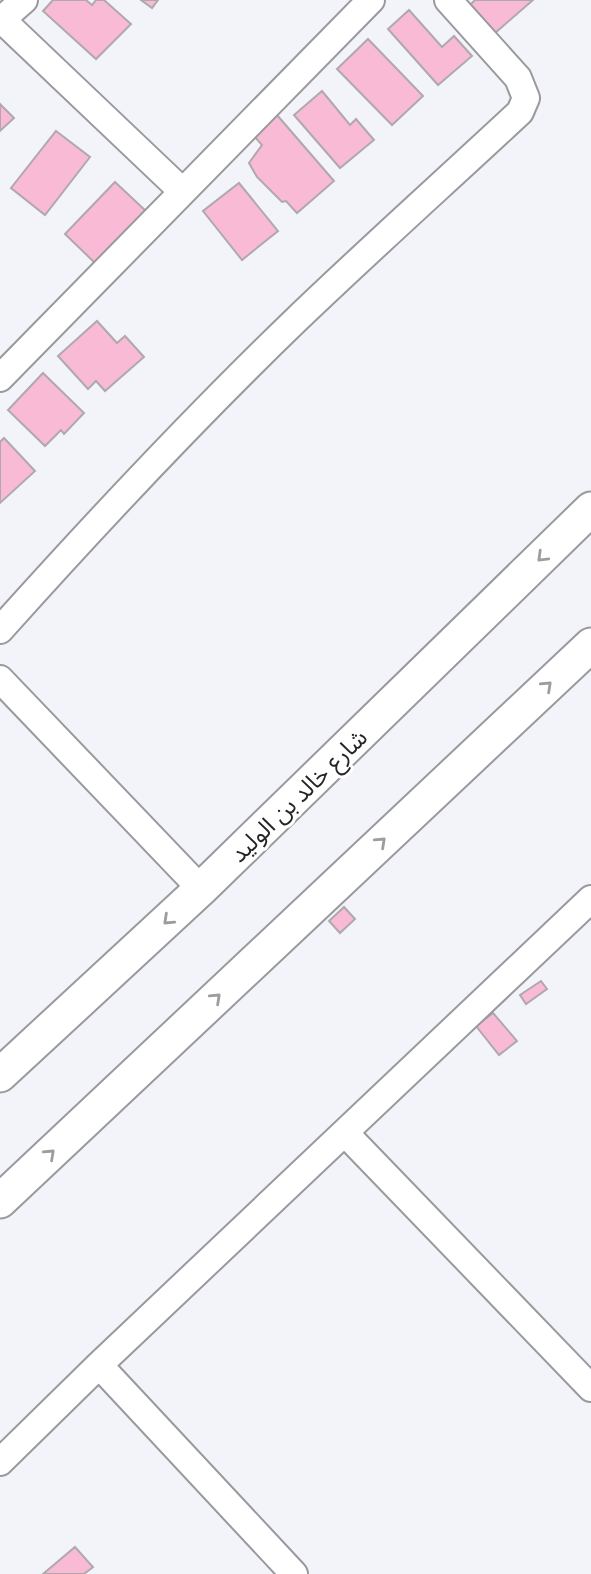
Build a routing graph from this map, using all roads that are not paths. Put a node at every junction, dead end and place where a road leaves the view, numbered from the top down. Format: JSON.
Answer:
{"nodes":[{"id":1,"x":24,"y":0,"type":"edge"},
{"id":2,"x":371,"y":0,"type":"edge"},
{"id":3,"x":448,"y":0,"type":"edge"},
{"id":4,"x":1,"y":20,"type":"edge"},
{"id":5,"x":182,"y":191,"type":"junction"},
{"id":6,"x":0,"y":378,"type":"edge"},
{"id":7,"x":591,"y":509,"type":"edge"},
{"id":8,"x":0,"y":630,"type":"edge"},
{"id":9,"x":591,"y":645,"type":"edge"},
{"id":10,"x":0,"y":679,"type":"edge"},
{"id":11,"x":201,"y":889,"type":"junction"},
{"id":12,"x":591,"y":899,"type":"edge"},
{"id":13,"x":0,"y":1075,"type":"edge"},
{"id":14,"x":345,"y":1133,"type":"junction"},
{"id":15,"x":0,"y":1200,"type":"edge"},
{"id":16,"x":99,"y":1365,"type":"junction"},
{"id":17,"x":591,"y":1388,"type":"edge"},
{"id":18,"x":0,"y":1462,"type":"edge"},
{"id":19,"x":294,"y":1574,"type":"edge"}],
"edges":[{"from":1,"to":4,"type":"street"},
{"from":2,"to":5,"type":"street"},
{"from":3,"to":8,"type":"street"},
{"from":4,"to":5,"type":"street"},
{"from":5,"to":6,"type":"street"},
{"from":7,"to":11,"type":"main road","name":"شارع خالد بن الوليد","one_way":true},
{"from":15,"to":9,"type":"main road","one_way":true},
{"from":10,"to":11,"type":"street"},
{"from":11,"to":13,"type":"main road","name":"شارع خالد بن الوليد","one_way":true},
{"from":12,"to":14,"type":"street"},
{"from":14,"to":16,"type":"street"},
{"from":14,"to":17,"type":"street"},
{"from":16,"to":18,"type":"street"},
{"from":16,"to":19,"type":"street"}]}
